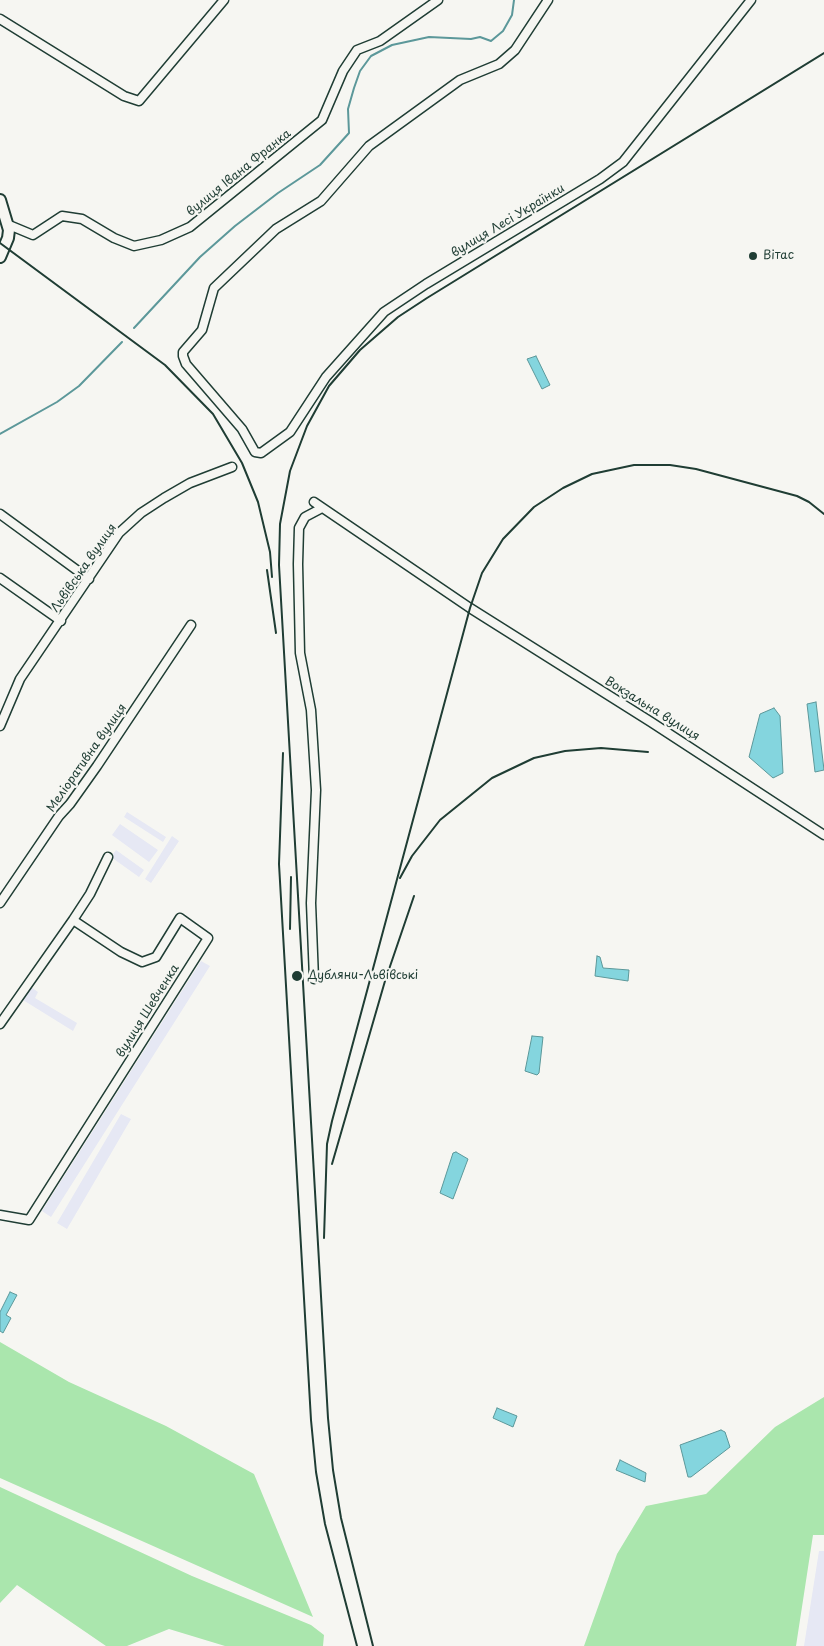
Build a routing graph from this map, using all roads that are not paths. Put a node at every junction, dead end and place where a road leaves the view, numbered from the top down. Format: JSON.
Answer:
{"nodes":[{"id":1,"x":224,"y":0,"type":"edge"},
{"id":2,"x":438,"y":0,"type":"edge"},
{"id":3,"x":548,"y":0,"type":"edge"},
{"id":4,"x":751,"y":0,"type":"edge"},
{"id":5,"x":0,"y":20,"type":"edge"},
{"id":6,"x":0,"y":200,"type":"edge"},
{"id":7,"x":9,"y":225,"type":"junction"},
{"id":8,"x":0,"y":257,"type":"edge"},
{"id":9,"x":232,"y":467,"type":"dead end"},
{"id":10,"x":314,"y":502,"type":"dead end"},
{"id":11,"x":322,"y":508,"type":"junction"},
{"id":12,"x":0,"y":514,"type":"edge"},
{"id":13,"x":0,"y":578,"type":"edge"},
{"id":14,"x":89,"y":579,"type":"junction"},
{"id":15,"x":61,"y":620,"type":"junction"},
{"id":16,"x":192,"y":625,"type":"dead end"},
{"id":17,"x":0,"y":701,"type":"edge"},
{"id":18,"x":8,"y":706,"type":"junction"},
{"id":19,"x":0,"y":726,"type":"edge"},
{"id":20,"x":824,"y":835,"type":"edge"},
{"id":21,"x":108,"y":857,"type":"dead end"},
{"id":22,"x":0,"y":903,"type":"edge"},
{"id":23,"x":74,"y":920,"type":"junction"},
{"id":24,"x":314,"y":979,"type":"dead end"},
{"id":25,"x":0,"y":1024,"type":"edge"},
{"id":26,"x":0,"y":1215,"type":"edge"}],
"edges":[{"from":1,"to":5,"type":"street"},
{"from":2,"to":7,"type":"street","name":"вулиця Івана Франка"},
{"from":3,"to":4,"type":"street","name":"вулиця Лесі Українки"},
{"from":6,"to":7,"type":"street"},
{"from":7,"to":8,"type":"street"},
{"from":9,"to":14,"type":"street","name":"Львівська вулиця"},
{"from":10,"to":11,"type":"street"},
{"from":11,"to":20,"type":"street","name":"Вокзальна вулиця"},
{"from":11,"to":24,"type":"street"},
{"from":12,"to":14,"type":"street"},
{"from":13,"to":15,"type":"street"},
{"from":14,"to":15,"type":"street","name":"Львівська вулиця"},
{"from":15,"to":18,"type":"street","name":"Львівська вулиця"},
{"from":16,"to":22,"type":"street","name":"Меліоративна вулиця"},
{"from":17,"to":18,"type":"street"},
{"from":18,"to":19,"type":"street","name":"Львівська вулиця"},
{"from":21,"to":23,"type":"street"},
{"from":23,"to":25,"type":"street"},
{"from":23,"to":26,"type":"street","name":"вулиця Шевченка"}]}
